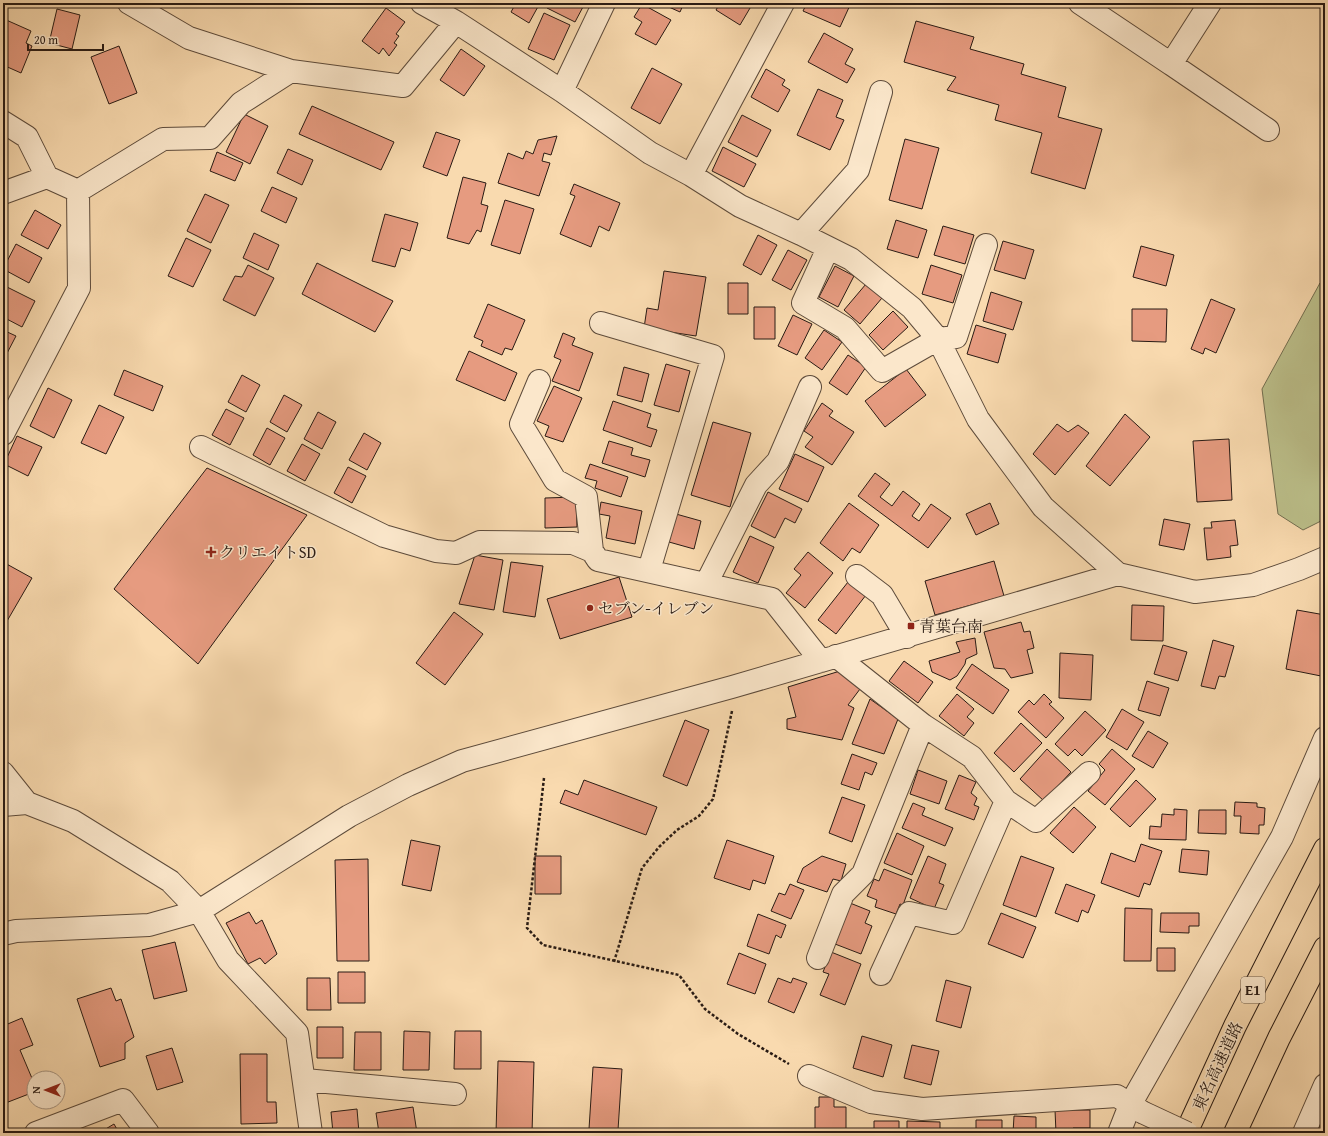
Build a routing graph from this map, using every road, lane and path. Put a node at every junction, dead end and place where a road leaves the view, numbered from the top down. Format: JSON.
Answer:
{"nodes":[{"id":1,"x":129,"y":3,"type":"edge"},
{"id":2,"x":422,"y":3,"type":"edge"},
{"id":3,"x":604,"y":3,"type":"edge"},
{"id":4,"x":783,"y":3,"type":"edge"},
{"id":5,"x":1080,"y":3,"type":"edge"},
{"id":6,"x":1210,"y":3,"type":"edge"},
{"id":7,"x":456,"y":22,"type":"junction"},
{"id":8,"x":1171,"y":64,"type":"junction"},
{"id":9,"x":291,"y":71,"type":"junction"},
{"id":10,"x":562,"y":91,"type":"junction"},
{"id":11,"x":881,"y":92,"type":"dead end"},
{"id":12,"x":3,"y":122,"type":"edge"},
{"id":13,"x":1268,"y":130,"type":"dead end"},
{"id":14,"x":691,"y":175,"type":"junction"},
{"id":15,"x":47,"y":177,"type":"junction"},
{"id":16,"x":78,"y":191,"type":"junction"},
{"id":17,"x":3,"y":193,"type":"edge"},
{"id":18,"x":801,"y":234,"type":"junction"},
{"id":19,"x":986,"y":245,"type":"dead end"},
{"id":20,"x":828,"y":248,"type":"junction"},
{"id":21,"x":601,"y":323,"type":"dead end"},
{"id":22,"x":938,"y":338,"type":"junction"},
{"id":23,"x":539,"y":381,"type":"dead end"},
{"id":24,"x":810,"y":387,"type":"dead end"},
{"id":25,"x":3,"y":434,"type":"edge"},
{"id":26,"x":201,"y":447,"type":"dead end"},
{"id":27,"x":592,"y":551,"type":"junction"},
{"id":28,"x":1325,"y":558,"type":"edge"},
{"id":29,"x":649,"y":570,"type":"junction"},
{"id":30,"x":1118,"y":574,"type":"junction"},
{"id":31,"x":857,"y":576,"type":"dead end"},
{"id":32,"x":706,"y":584,"type":"junction"},
{"id":33,"x":907,"y":637,"type":"junction"},
{"id":34,"x":828,"y":658,"type":"junction"},
{"id":35,"x":732,"y":687,"type":"junction"},
{"id":36,"x":923,"y":725,"type":"junction"},
{"id":37,"x":1325,"y":738,"type":"edge"},
{"id":38,"x":3,"y":773,"type":"edge"},
{"id":39,"x":1089,"y":773,"type":"dead end"},
{"id":40,"x":544,"y":778,"type":"dead end"},
{"id":41,"x":1006,"y":801,"type":"junction"},
{"id":42,"x":27,"y":803,"type":"junction"},
{"id":43,"x":3,"y":805,"type":"edge"},
{"id":44,"x":1325,"y":849,"type":"edge"},
{"id":45,"x":199,"y":911,"type":"junction"},
{"id":46,"x":3,"y":934,"type":"edge"},
{"id":47,"x":1325,"y":948,"type":"edge"},
{"id":48,"x":818,"y":958,"type":"dead end"},
{"id":49,"x":614,"y":962,"type":"junction"},
{"id":50,"x":881,"y":974,"type":"dead end"},
{"id":51,"x":809,"y":1076,"type":"joint"},
{"id":52,"x":304,"y":1080,"type":"junction"},
{"id":53,"x":1325,"y":1084,"type":"edge"},
{"id":54,"x":455,"y":1094,"type":"dead end"},
{"id":55,"x":1136,"y":1109,"type":"junction"},
{"id":56,"x":36,"y":1133,"type":"edge"},
{"id":57,"x":148,"y":1133,"type":"edge"},
{"id":58,"x":311,"y":1133,"type":"edge"},
{"id":59,"x":1119,"y":1133,"type":"edge"},
{"id":60,"x":1186,"y":1133,"type":"edge"},
{"id":61,"x":1236,"y":1133,"type":"edge"},
{"id":62,"x":1304,"y":1133,"type":"edge"}],
"edges":[{"from":1,"to":9,"type":"street"},
{"from":2,"to":7,"type":"street"},
{"from":3,"to":10,"type":"street"},
{"from":4,"to":14,"type":"street"},
{"from":5,"to":8,"type":"street"},
{"from":6,"to":8,"type":"street"},
{"from":7,"to":9,"type":"street"},
{"from":7,"to":10,"type":"street"},
{"from":8,"to":13,"type":"street"},
{"from":9,"to":16,"type":"street"},
{"from":10,"to":14,"type":"street"},
{"from":11,"to":18,"type":"street"},
{"from":12,"to":15,"type":"street"},
{"from":14,"to":18,"type":"street"},
{"from":15,"to":16,"type":"street"},
{"from":15,"to":17,"type":"street"},
{"from":16,"to":25,"type":"street"},
{"from":18,"to":20,"type":"street"},
{"from":19,"to":22,"type":"street"},
{"from":20,"to":22,"type":"street"},
{"from":20,"to":22,"type":"street"},
{"from":21,"to":29,"type":"street"},
{"from":22,"to":30,"type":"street"},
{"from":23,"to":27,"type":"street"},
{"from":24,"to":32,"type":"street"},
{"from":26,"to":27,"type":"street"},
{"from":27,"to":29,"type":"street"},
{"from":28,"to":30,"type":"street"},
{"from":29,"to":32,"type":"street"},
{"from":30,"to":33,"type":"street"},
{"from":31,"to":33,"type":"street"},
{"from":32,"to":34,"type":"street"},
{"from":33,"to":34,"type":"street"},
{"from":34,"to":35,"type":"street"},
{"from":34,"to":36,"type":"street"},
{"from":35,"to":45,"type":"street"},
{"from":35,"to":49,"type":"path"},
{"from":36,"to":41,"type":"street"},
{"from":36,"to":48,"type":"street"},
{"from":37,"to":55,"type":"street"},
{"from":38,"to":42,"type":"street"},
{"from":39,"to":41,"type":"street"},
{"from":40,"to":49,"type":"path"},
{"from":41,"to":50,"type":"street"},
{"from":42,"to":43,"type":"street"},
{"from":42,"to":45,"type":"street"},
{"from":44,"to":60,"type":"highway","name":"東名高速道路","number":"E1"},
{"from":45,"to":46,"type":"street"},
{"from":45,"to":52,"type":"street"},
{"from":47,"to":61,"type":"highway"},
{"from":49,"to":51,"type":"path"},
{"from":51,"to":55,"type":"street"},
{"from":52,"to":54,"type":"street"},
{"from":52,"to":58,"type":"street"},
{"from":53,"to":62,"type":"street"},
{"from":55,"to":59,"type":"street"},
{"from":55,"to":60,"type":"street","bridge":true},
{"from":56,"to":57,"type":"street"}]}
